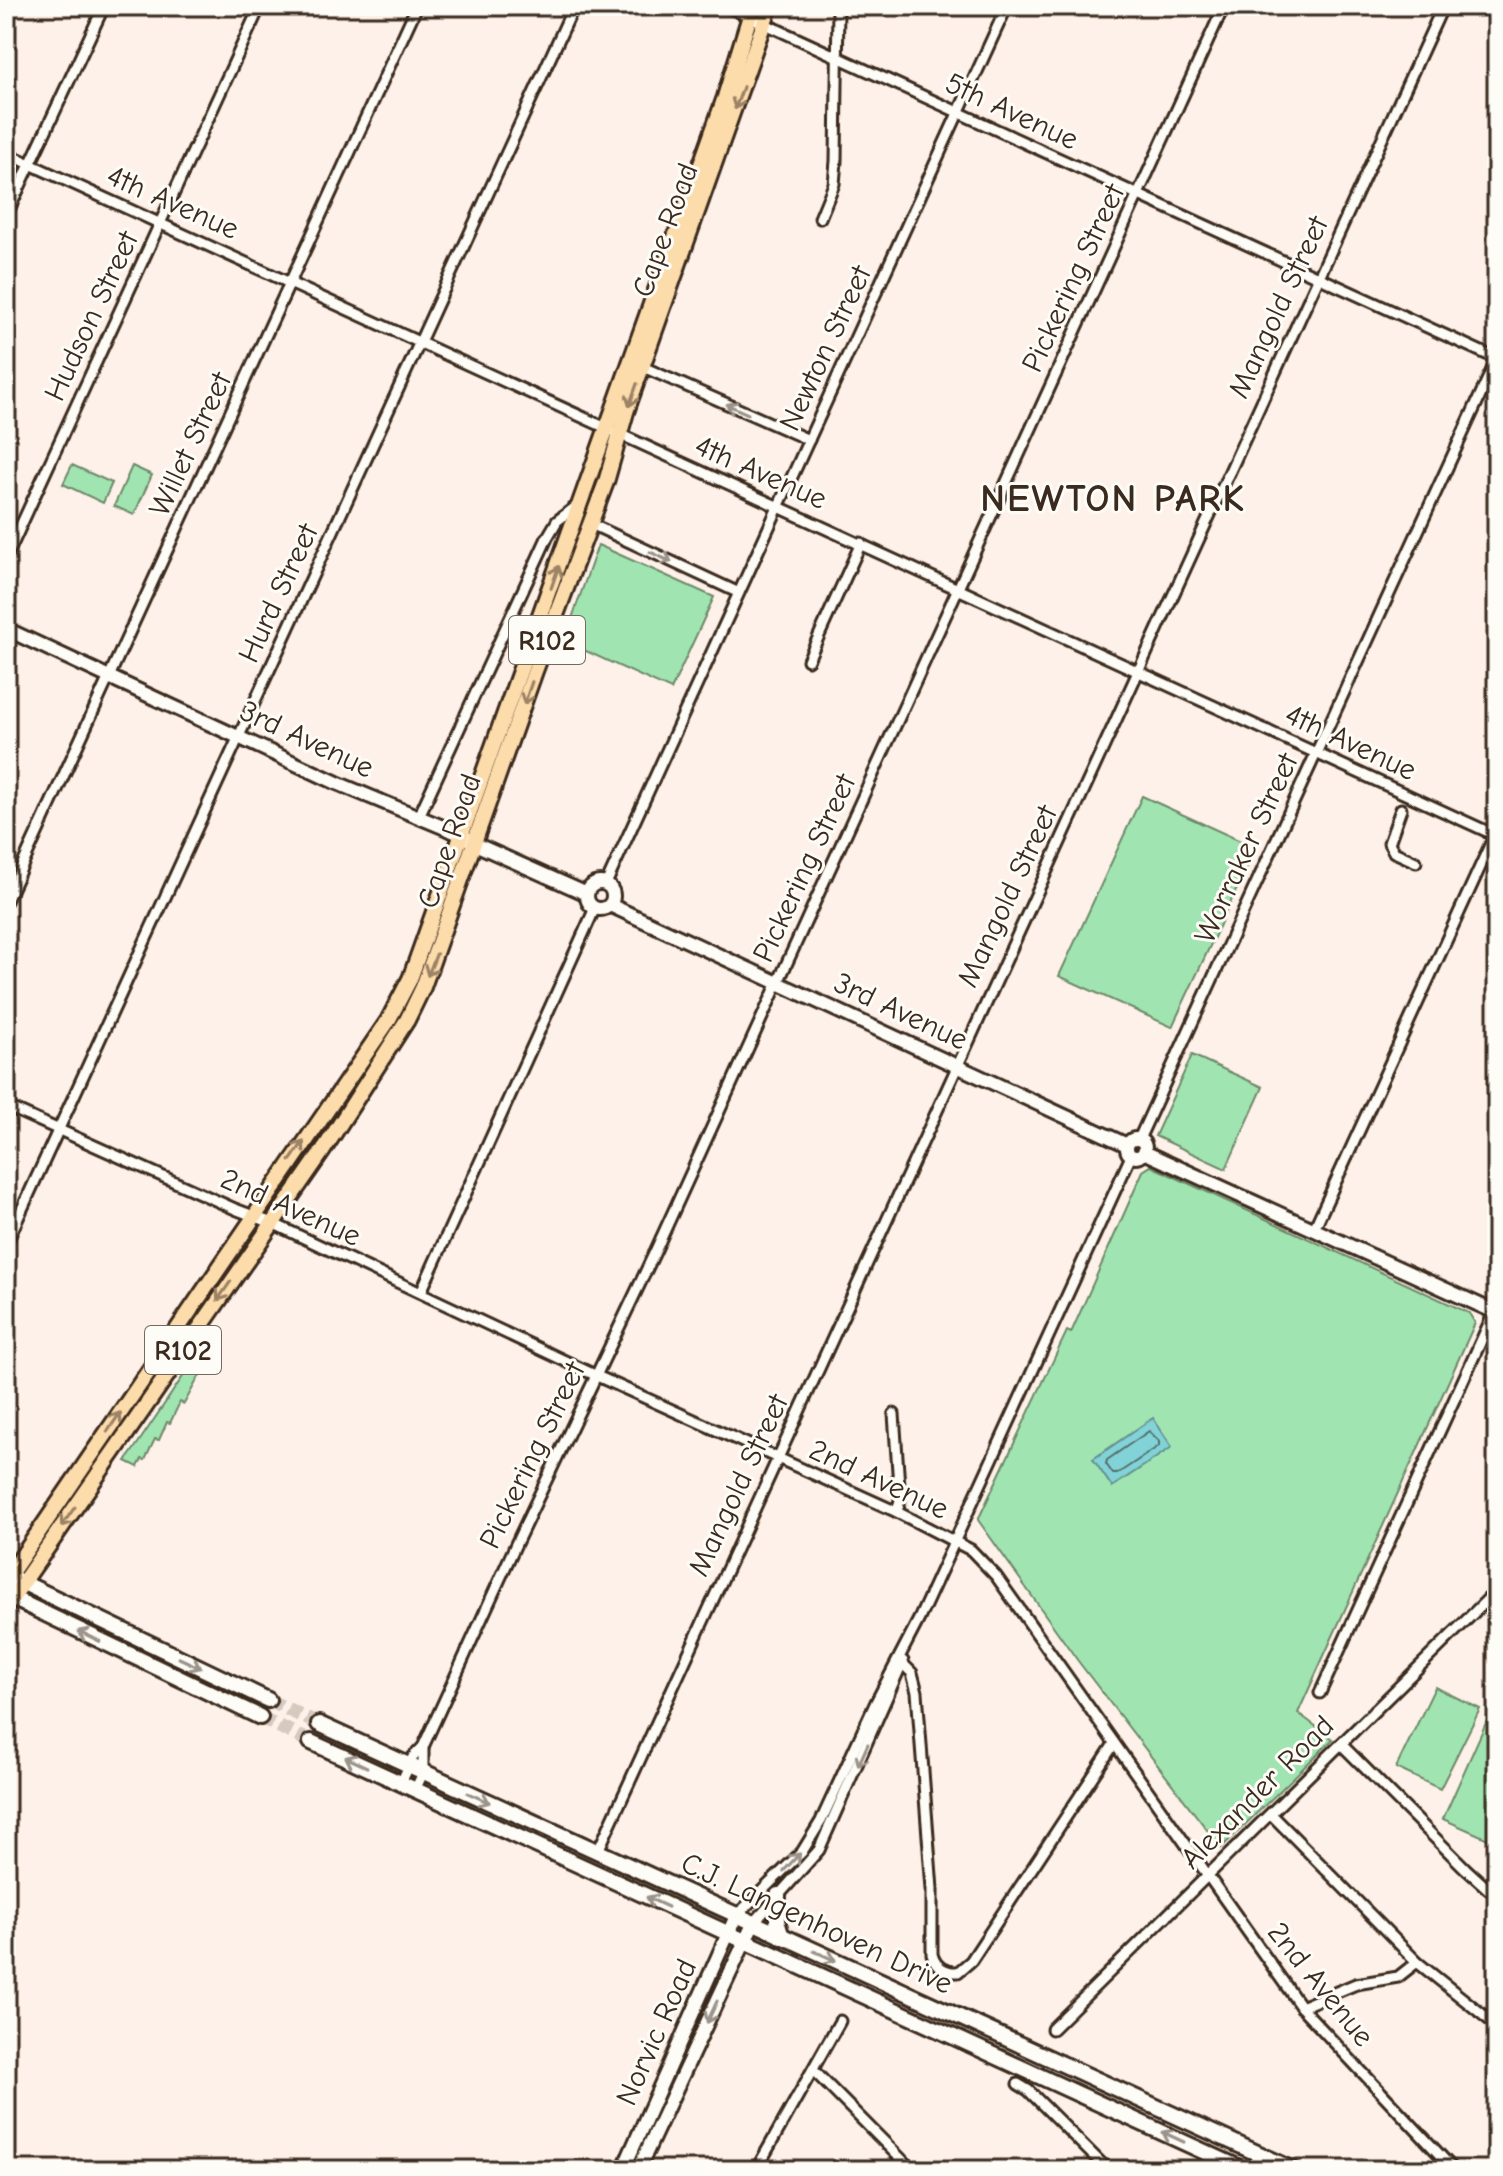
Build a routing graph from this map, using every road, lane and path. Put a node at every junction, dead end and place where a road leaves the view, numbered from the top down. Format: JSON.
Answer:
{"nodes":[{"id":1,"x":104,"y":6,"type":"edge"},
{"id":2,"x":260,"y":6,"type":"edge"},
{"id":3,"x":417,"y":6,"type":"edge"},
{"id":4,"x":574,"y":6,"type":"edge"},
{"id":5,"x":726,"y":6,"type":"edge"},
{"id":6,"x":770,"y":6,"type":"edge"},
{"id":7,"x":838,"y":6,"type":"edge"},
{"id":8,"x":1007,"y":6,"type":"edge"},
{"id":9,"x":1224,"y":6,"type":"edge"},
{"id":10,"x":1443,"y":6,"type":"edge"},
{"id":11,"x":752,"y":12,"type":"edge"},
{"id":12,"x":766,"y":24,"type":"junction"},
{"id":13,"x":839,"y":57,"type":"junction"},
{"id":14,"x":959,"y":113,"type":"junction"},
{"id":15,"x":6,"y":153,"type":"edge"},
{"id":16,"x":31,"y":164,"type":"junction"},
{"id":17,"x":1137,"y":195,"type":"junction"},
{"id":18,"x":6,"y":216,"type":"edge"},
{"id":19,"x":820,"y":218,"type":"dead end"},
{"id":20,"x":160,"y":223,"type":"junction"},
{"id":21,"x":1318,"y":277,"type":"junction"},
{"id":22,"x":291,"y":282,"type":"junction"},
{"id":23,"x":420,"y":342,"type":"junction"},
{"id":24,"x":1497,"y":359,"type":"edge"},
{"id":25,"x":643,"y":367,"type":"junction"},
{"id":26,"x":614,"y":432,"type":"junction"},
{"id":27,"x":809,"y":440,"type":"junction"},
{"id":28,"x":581,"y":503,"type":"junction"},
{"id":29,"x":779,"y":506,"type":"junction"},
{"id":30,"x":591,"y":524,"type":"junction"},
{"id":31,"x":861,"y":543,"type":"junction"},
{"id":32,"x":6,"y":558,"type":"edge"},
{"id":33,"x":958,"y":589,"type":"junction"},
{"id":34,"x":737,"y":592,"type":"junction"},
{"id":35,"x":6,"y":629,"type":"edge"},
{"id":36,"x":808,"y":660,"type":"dead end"},
{"id":37,"x":1137,"y":670,"type":"junction"},
{"id":38,"x":109,"y":677,"type":"junction"},
{"id":39,"x":239,"y":736,"type":"junction"},
{"id":40,"x":1316,"y":753,"type":"junction"},
{"id":41,"x":1401,"y":809,"type":"dead end"},
{"id":42,"x":419,"y":816,"type":"junction"},
{"id":43,"x":1496,"y":834,"type":"edge"},
{"id":44,"x":462,"y":835,"type":"junction"},
{"id":45,"x":475,"y":844,"type":"junction"},
{"id":46,"x":1416,"y":862,"type":"dead end"},
{"id":47,"x":606,"y":884,"type":"junction"},
{"id":48,"x":587,"y":894,"type":"junction"},
{"id":49,"x":6,"y":901,"type":"edge"},
{"id":50,"x":610,"y":905,"type":"junction"},
{"id":51,"x":595,"y":908,"type":"junction"},
{"id":52,"x":777,"y":983,"type":"junction"},
{"id":53,"x":956,"y":1065,"type":"junction"},
{"id":54,"x":6,"y":1106,"type":"edge"},
{"id":55,"x":58,"y":1130,"type":"junction"},
{"id":56,"x":1136,"y":1148,"type":"junction"},
{"id":57,"x":254,"y":1217,"type":"junction"},
{"id":58,"x":272,"y":1223,"type":"junction"},
{"id":59,"x":1314,"y":1229,"type":"junction"},
{"id":60,"x":6,"y":1244,"type":"edge"},
{"id":61,"x":421,"y":1292,"type":"junction"},
{"id":62,"x":1496,"y":1310,"type":"edge"},
{"id":63,"x":597,"y":1376,"type":"junction"},
{"id":64,"x":894,"y":1414,"type":"dead end"},
{"id":65,"x":776,"y":1458,"type":"junction"},
{"id":66,"x":897,"y":1512,"type":"junction"},
{"id":67,"x":955,"y":1541,"type":"junction"},
{"id":68,"x":11,"y":1578,"type":"edge"},
{"id":69,"x":1497,"y":1590,"type":"edge"},
{"id":70,"x":8,"y":1600,"type":"edge"},
{"id":71,"x":901,"y":1662,"type":"junction"},
{"id":72,"x":1320,"y":1693,"type":"dead end"},
{"id":73,"x":268,"y":1700,"type":"tunnel mouth"},
{"id":74,"x":260,"y":1717,"type":"tunnel mouth"},
{"id":75,"x":319,"y":1724,"type":"tunnel mouth"},
{"id":76,"x":311,"y":1742,"type":"tunnel mouth"},
{"id":77,"x":1114,"y":1744,"type":"junction"},
{"id":78,"x":1341,"y":1744,"type":"junction"},
{"id":79,"x":423,"y":1747,"type":"junction"},
{"id":80,"x":408,"y":1766,"type":"junction"},
{"id":81,"x":423,"y":1773,"type":"junction"},
{"id":82,"x":401,"y":1783,"type":"junction"},
{"id":83,"x":415,"y":1790,"type":"junction"},
{"id":84,"x":1271,"y":1814,"type":"junction"},
{"id":85,"x":598,"y":1851,"type":"junction"},
{"id":86,"x":1207,"y":1876,"type":"junction"},
{"id":87,"x":1497,"y":1894,"type":"edge"},
{"id":88,"x":778,"y":1895,"type":"junction"},
{"id":89,"x":736,"y":1916,"type":"junction"},
{"id":90,"x":753,"y":1924,"type":"junction"},
{"id":91,"x":728,"y":1934,"type":"junction"},
{"id":92,"x":782,"y":1937,"type":"junction"},
{"id":93,"x":745,"y":1941,"type":"junction"},
{"id":94,"x":1417,"y":1962,"type":"junction"},
{"id":95,"x":1301,"y":2007,"type":"junction"},
{"id":96,"x":840,"y":2021,"type":"dead end"},
{"id":97,"x":1497,"y":2026,"type":"edge"},
{"id":98,"x":1052,"y":2029,"type":"dead end"},
{"id":99,"x":813,"y":2070,"type":"junction"},
{"id":100,"x":1018,"y":2084,"type":"dead end"},
{"id":101,"x":623,"y":2170,"type":"edge"},
{"id":102,"x":638,"y":2170,"type":"edge"},
{"id":103,"x":756,"y":2170,"type":"edge"},
{"id":104,"x":912,"y":2170,"type":"edge"},
{"id":105,"x":1108,"y":2170,"type":"edge"},
{"id":106,"x":1244,"y":2170,"type":"edge"},
{"id":107,"x":1294,"y":2170,"type":"edge"},
{"id":108,"x":1454,"y":2170,"type":"edge"}],
"edges":[{"from":1,"to":16,"type":"street"},
{"from":2,"to":20,"type":"street","name":"Hudson Street"},
{"from":3,"to":22,"type":"street","name":"Willet Street"},
{"from":4,"to":23,"type":"street","name":"Hurd Street"},
{"from":5,"to":11,"type":"street","name":"5th Avenue"},
{"from":6,"to":12,"type":"main road","name":"Cape Road","number":"R102"},
{"from":7,"to":13,"type":"street"},
{"from":8,"to":14,"type":"street","name":"Newton Street"},
{"from":9,"to":17,"type":"street","name":"Pickering Street"},
{"from":10,"to":21,"type":"street","name":"Mangold Street"},
{"from":11,"to":12,"type":"street","name":"5th Avenue"},
{"from":11,"to":26,"type":"main road","name":"Cape Road","number":"R102"},
{"from":12,"to":13,"type":"street","name":"5th Avenue"},
{"from":12,"to":25,"type":"main road","name":"Cape Road","number":"R102","one_way":true},
{"from":13,"to":14,"type":"street","name":"5th Avenue"},
{"from":13,"to":19,"type":"street"},
{"from":14,"to":17,"type":"street","name":"5th Avenue"},
{"from":14,"to":27,"type":"street","name":"Newton Street"},
{"from":15,"to":16,"type":"street","name":"4th Avenue"},
{"from":16,"to":18,"type":"street"},
{"from":16,"to":20,"type":"street","name":"4th Avenue"},
{"from":17,"to":21,"type":"street","name":"5th Avenue"},
{"from":17,"to":33,"type":"street","name":"Pickering Street"},
{"from":20,"to":22,"type":"street","name":"4th Avenue"},
{"from":20,"to":32,"type":"street","name":"Hudson Street"},
{"from":21,"to":24,"type":"street","name":"5th Avenue"},
{"from":21,"to":37,"type":"street","name":"Mangold Street"},
{"from":22,"to":23,"type":"street","name":"4th Avenue"},
{"from":22,"to":38,"type":"street","name":"Willet Street"},
{"from":23,"to":26,"type":"street","name":"4th Avenue"},
{"from":23,"to":39,"type":"street","name":"Hurd Street"},
{"from":24,"to":40,"type":"street","name":"Worraker Street"},
{"from":25,"to":26,"type":"main road","name":"Cape Road","number":"R102","one_way":true},
{"from":27,"to":25,"type":"street","one_way":true},
{"from":26,"to":28,"type":"main road","name":"Cape Road","number":"R102"},
{"from":26,"to":29,"type":"street","name":"4th Avenue"},
{"from":26,"to":30,"type":"main road","name":"Cape Road","number":"R102"},
{"from":27,"to":29,"type":"street","name":"Newton Street"},
{"from":28,"to":42,"type":"street"},
{"from":44,"to":28,"type":"main road","name":"Cape Road","number":"R102","one_way":true},
{"from":29,"to":31,"type":"street","name":"4th Avenue"},
{"from":29,"to":34,"type":"street","name":"Newton Street"},
{"from":30,"to":34,"type":"street","one_way":true},
{"from":30,"to":45,"type":"main road","name":"Cape Road","number":"R102","one_way":true},
{"from":31,"to":33,"type":"street","name":"4th Avenue"},
{"from":31,"to":36,"type":"street"},
{"from":33,"to":37,"type":"street","name":"4th Avenue"},
{"from":33,"to":52,"type":"street","name":"Pickering Street"},
{"from":34,"to":47,"type":"street","name":"Newton Street"},
{"from":35,"to":38,"type":"street","name":"3rd Avenue"},
{"from":37,"to":40,"type":"street","name":"4th Avenue"},
{"from":37,"to":53,"type":"street","name":"Mangold Street"},
{"from":38,"to":39,"type":"street","name":"3rd Avenue"},
{"from":38,"to":49,"type":"street","name":"Willet Street"},
{"from":39,"to":42,"type":"street","name":"3rd Avenue"},
{"from":39,"to":55,"type":"street","name":"Hurd Street"},
{"from":40,"to":43,"type":"street","name":"4th Avenue"},
{"from":40,"to":56,"type":"street","name":"Worraker Street"},
{"from":41,"to":46,"type":"street"},
{"from":42,"to":44,"type":"street","name":"3rd Avenue"},
{"from":43,"to":59,"type":"street"},
{"from":44,"to":45,"type":"street","name":"3rd Avenue"},
{"from":57,"to":44,"type":"main road","name":"Cape Road","number":"R102","one_way":true},
{"from":45,"to":48,"type":"street","name":"3rd Avenue"},
{"from":45,"to":58,"type":"main road","name":"Cape Road","number":"R102","one_way":true},
{"from":47,"to":48,"type":"street"},
{"from":47,"to":50,"type":"street"},
{"from":48,"to":51,"type":"street"},
{"from":50,"to":51,"type":"street"},
{"from":50,"to":52,"type":"street","name":"3rd Avenue"},
{"from":51,"to":61,"type":"street"},
{"from":52,"to":53,"type":"street","name":"3rd Avenue"},
{"from":52,"to":63,"type":"street","name":"Pickering Street"},
{"from":53,"to":56,"type":"street","name":"3rd Avenue"},
{"from":53,"to":65,"type":"street","name":"Mangold Street"},
{"from":54,"to":55,"type":"street","name":"2nd Avenue"},
{"from":55,"to":57,"type":"street","name":"2nd Avenue"},
{"from":55,"to":60,"type":"street","name":"Hurd Street"},
{"from":56,"to":59,"type":"street","name":"3rd Avenue"},
{"from":56,"to":67,"type":"street","name":"Worraker Street"},
{"from":57,"to":58,"type":"street","name":"2nd Avenue"},
{"from":68,"to":57,"type":"main road","name":"Cape Road","number":"R102","one_way":true},
{"from":58,"to":61,"type":"street","name":"2nd Avenue"},
{"from":58,"to":68,"type":"main road","name":"Cape Road","number":"R102","one_way":true},
{"from":59,"to":62,"type":"street","name":"3rd Avenue"},
{"from":61,"to":63,"type":"street","name":"2nd Avenue"},
{"from":62,"to":72,"type":"street"},
{"from":63,"to":65,"type":"street","name":"2nd Avenue"},
{"from":63,"to":79,"type":"street","name":"Pickering Street"},
{"from":64,"to":66,"type":"street"},
{"from":65,"to":66,"type":"street","name":"2nd Avenue"},
{"from":65,"to":85,"type":"street","name":"Mangold Street"},
{"from":66,"to":67,"type":"street","name":"2nd Avenue"},
{"from":67,"to":71,"type":"street","name":"Worraker Street"},
{"from":67,"to":77,"type":"street","name":"2nd Avenue"},
{"from":68,"to":70,"type":"main road","name":"Cape Road","number":"R102"},
{"from":68,"to":73,"type":"main road","one_way":true},
{"from":69,"to":78,"type":"street","name":"Alexander Road"},
{"from":74,"to":70,"type":"main road","one_way":true},
{"from":71,"to":77,"type":"street"},
{"from":71,"to":88,"type":"street","name":"Worraker Street","one_way":true},
{"from":89,"to":71,"type":"street","name":"Worraker Street","one_way":true},
{"from":75,"to":80,"type":"main road","name":"C.J. Langenhoven Drive"},
{"from":82,"to":76,"type":"main road","name":"C.J. Langenhoven Drive","one_way":true},
{"from":77,"to":86,"type":"street","name":"2nd Avenue"},
{"from":78,"to":84,"type":"street","name":"Alexander Road"},
{"from":78,"to":87,"type":"street"},
{"from":79,"to":80,"type":"street","name":"Pickering Street"},
{"from":79,"to":81,"type":"street","name":"Pickering Street"},
{"from":80,"to":81,"type":"main road","name":"C.J. Langenhoven Drive"},
{"from":80,"to":82,"type":"street","name":"Pickering Street"},
{"from":81,"to":83,"type":"street","name":"Pickering Street"},
{"from":81,"to":85,"type":"main road","name":"C.J. Langenhoven Drive","one_way":true},
{"from":82,"to":83,"type":"main road","name":"C.J. Langenhoven Drive"},
{"from":91,"to":83,"type":"main road","name":"C.J. Langenhoven Drive","one_way":true},
{"from":84,"to":86,"type":"street","name":"Alexander Road"},
{"from":84,"to":94,"type":"street"},
{"from":85,"to":89,"type":"main road","name":"C.J. Langenhoven Drive"},
{"from":86,"to":95,"type":"street","name":"2nd Avenue"},
{"from":86,"to":98,"type":"street","name":"Alexander Road"},
{"from":88,"to":90,"type":"street","name":"Worraker Street"},
{"from":88,"to":92,"type":"main road"},
{"from":89,"to":90,"type":"main road","name":"C.J. Langenhoven Drive"},
{"from":89,"to":91,"type":"street","name":"Norvic Road"},
{"from":90,"to":92,"type":"main road","name":"C.J. Langenhoven Drive"},
{"from":90,"to":93,"type":"street","name":"Norvic Road"},
{"from":91,"to":93,"type":"main road","name":"C.J. Langenhoven Drive"},
{"from":91,"to":101,"type":"street","name":"Norvic Road"},
{"from":92,"to":107,"type":"main road","name":"C.J. Langenhoven Drive","one_way":true},
{"from":93,"to":102,"type":"street","name":"Norvic Road","one_way":true},
{"from":106,"to":93,"type":"main road","name":"C.J. Langenhoven Drive","one_way":true},
{"from":94,"to":95,"type":"street"},
{"from":94,"to":97,"type":"street"},
{"from":95,"to":108,"type":"street","name":"2nd Avenue"},
{"from":96,"to":99,"type":"street"},
{"from":99,"to":103,"type":"street"},
{"from":99,"to":104,"type":"street"},
{"from":100,"to":105,"type":"street"}]}
